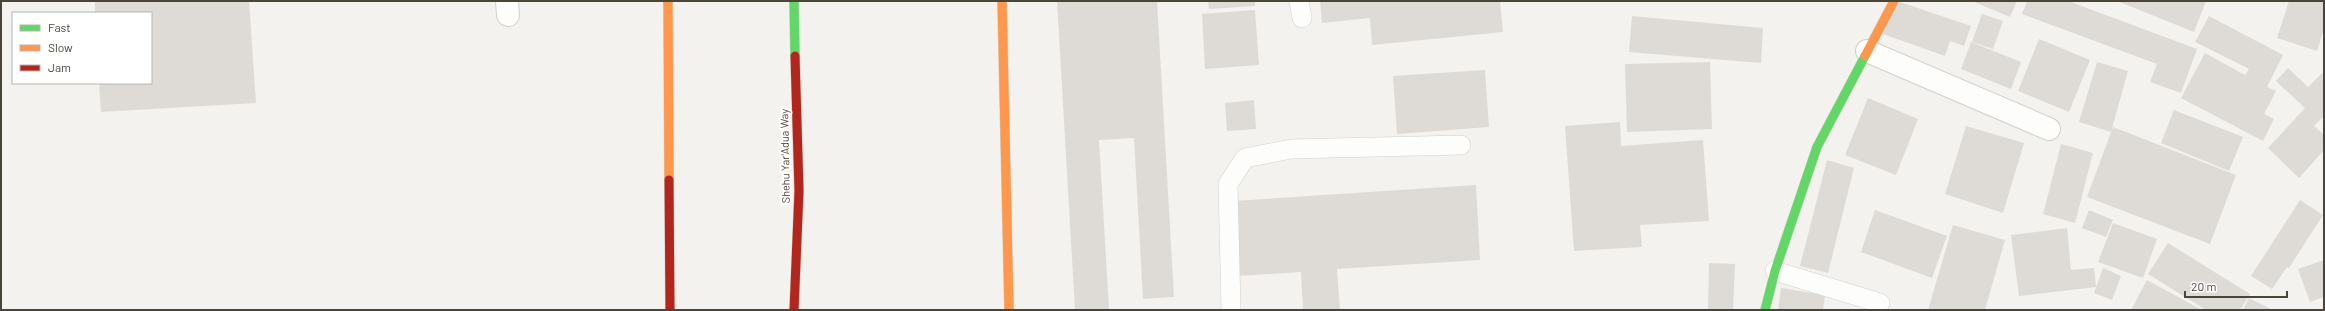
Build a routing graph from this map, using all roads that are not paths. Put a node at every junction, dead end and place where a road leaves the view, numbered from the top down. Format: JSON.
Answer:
{"nodes":[{"id":1,"x":668,"y":1,"type":"edge"},
{"id":2,"x":794,"y":1,"type":"edge"},
{"id":3,"x":1002,"y":1,"type":"edge"},
{"id":4,"x":1894,"y":1,"type":"edge"},
{"id":5,"x":1868,"y":51,"type":"junction"},
{"id":6,"x":2049,"y":129,"type":"dead end"},
{"id":7,"x":1461,"y":145,"type":"dead end"},
{"id":8,"x":1775,"y":271,"type":"junction"},
{"id":9,"x":1880,"y":303,"type":"dead end"},
{"id":10,"x":670,"y":310,"type":"edge"},
{"id":11,"x":794,"y":310,"type":"edge"},
{"id":12,"x":1009,"y":310,"type":"edge"},
{"id":13,"x":1231,"y":310,"type":"edge"},
{"id":14,"x":1765,"y":310,"type":"edge"}],
"edges":[{"from":1,"to":10,"type":"main road"},
{"from":2,"to":11,"type":"main road","name":"Shehu Yar'Adua Way"},
{"from":3,"to":12,"type":"main road"},
{"from":4,"to":5,"type":"main road"},
{"from":5,"to":6,"type":"street"},
{"from":5,"to":8,"type":"main road"},
{"from":7,"to":13,"type":"lane"},
{"from":8,"to":9,"type":"lane"},
{"from":8,"to":14,"type":"main road"}]}
